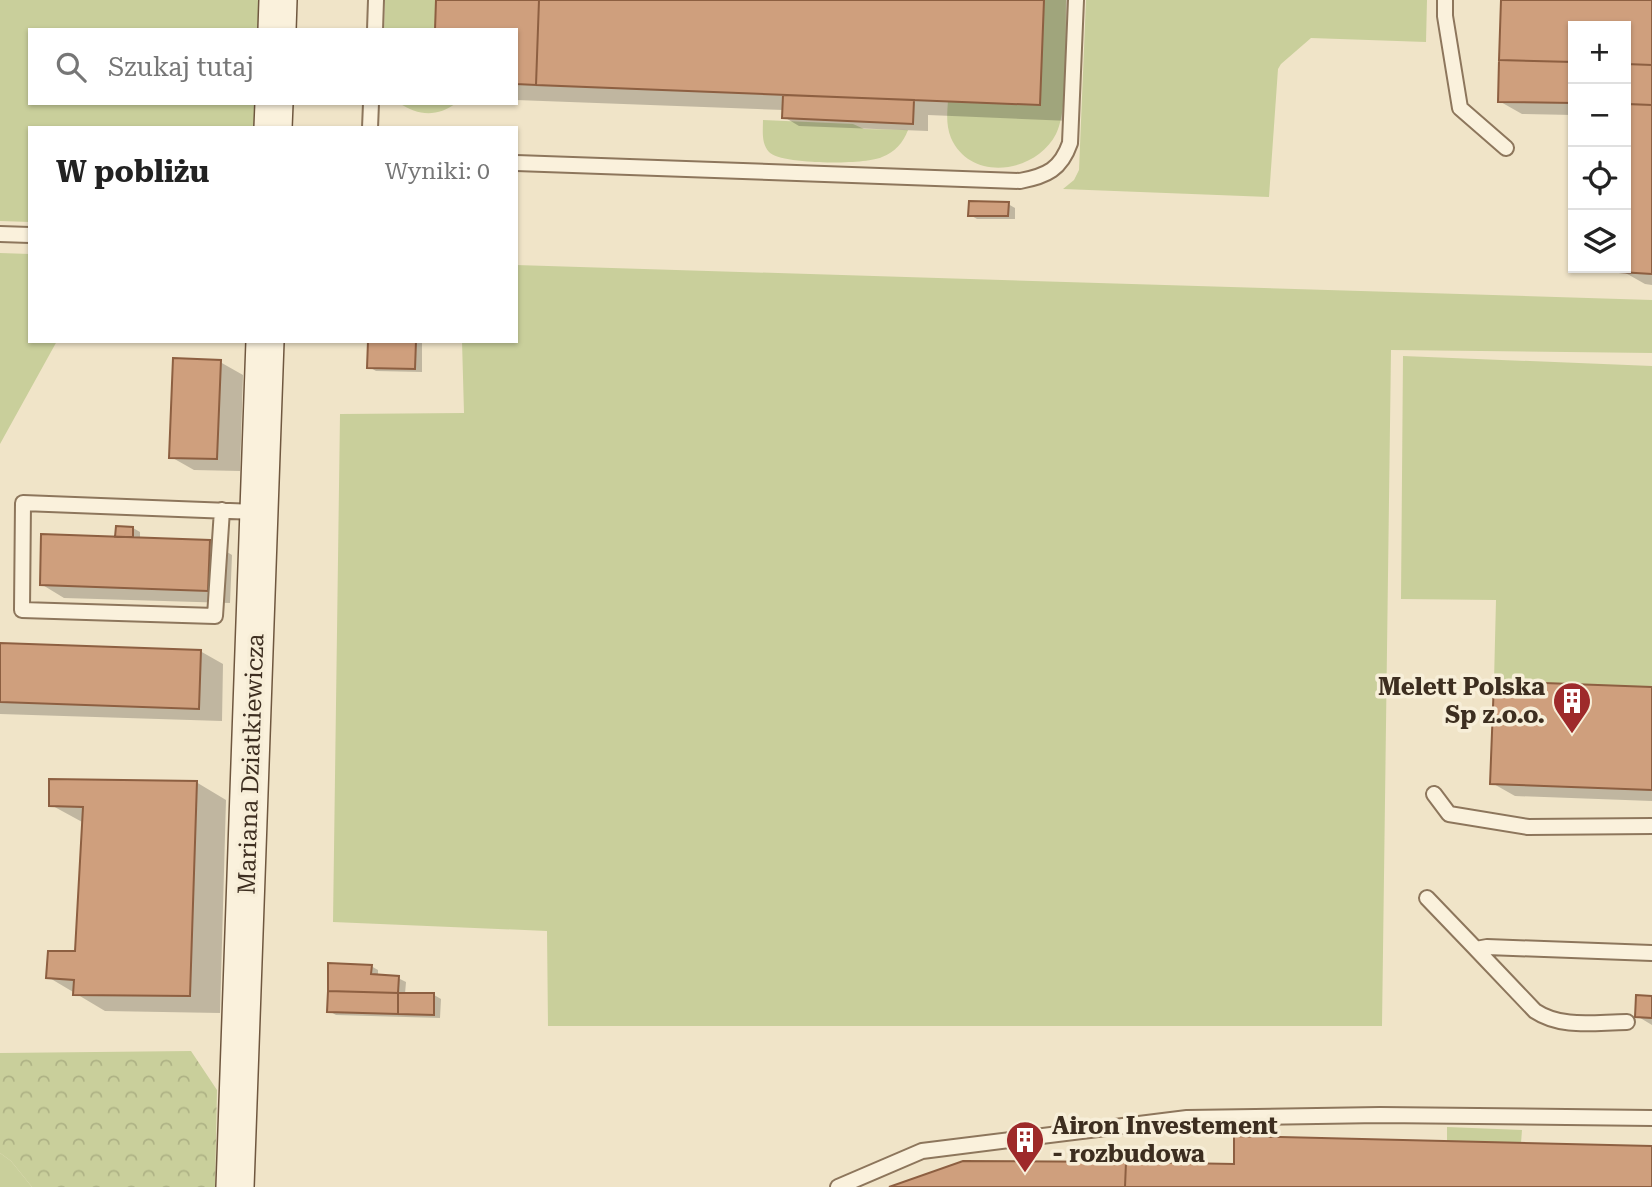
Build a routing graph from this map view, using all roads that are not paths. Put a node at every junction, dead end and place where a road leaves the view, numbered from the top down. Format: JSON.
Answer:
{"nodes":[{"id":1,"x":278,"y":0,"type":"edge"},
{"id":2,"x":376,"y":0,"type":"edge"},
{"id":3,"x":1076,"y":0,"type":"edge"},
{"id":4,"x":1445,"y":0,"type":"edge"},
{"id":5,"x":277,"y":28,"type":"edge"},
{"id":6,"x":375,"y":28,"type":"edge"},
{"id":7,"x":274,"y":105,"type":"edge"},
{"id":8,"x":372,"y":105,"type":"edge"},
{"id":9,"x":273,"y":126,"type":"edge"},
{"id":10,"x":370,"y":126,"type":"edge"},
{"id":11,"x":1506,"y":148,"type":"dead end"},
{"id":12,"x":518,"y":163,"type":"edge"},
{"id":13,"x":0,"y":234,"type":"edge"},
{"id":14,"x":28,"y":235,"type":"edge"},
{"id":15,"x":265,"y":343,"type":"edge"},
{"id":16,"x":222,"y":510,"type":"junction"},
{"id":17,"x":259,"y":512,"type":"junction"},
{"id":18,"x":1434,"y":794,"type":"dead end"},
{"id":19,"x":1652,"y":826,"type":"edge"},
{"id":20,"x":1427,"y":898,"type":"dead end"},
{"id":21,"x":1476,"y":948,"type":"junction"},
{"id":22,"x":1652,"y":953,"type":"edge"},
{"id":23,"x":1627,"y":1022,"type":"dead end"},
{"id":24,"x":1652,"y":1118,"type":"edge"},
{"id":25,"x":235,"y":1187,"type":"edge"},
{"id":26,"x":838,"y":1187,"type":"edge"}],
"edges":[{"from":1,"to":5,"type":"street"},
{"from":2,"to":6,"type":"lane"},
{"from":3,"to":12,"type":"lane"},
{"from":4,"to":11,"type":"lane"},
{"from":7,"to":9,"type":"street"},
{"from":8,"to":10,"type":"lane"},
{"from":13,"to":14,"type":"lane"},
{"from":15,"to":17,"type":"street","name":"Mariana Dziatkiewicza"},
{"from":16,"to":16,"type":"lane"},
{"from":16,"to":17,"type":"lane"},
{"from":17,"to":25,"type":"street","name":"Mariana Dziatkiewicza"},
{"from":18,"to":19,"type":"lane"},
{"from":20,"to":21,"type":"lane"},
{"from":21,"to":22,"type":"lane"},
{"from":21,"to":23,"type":"lane"},
{"from":24,"to":26,"type":"lane"}]}
